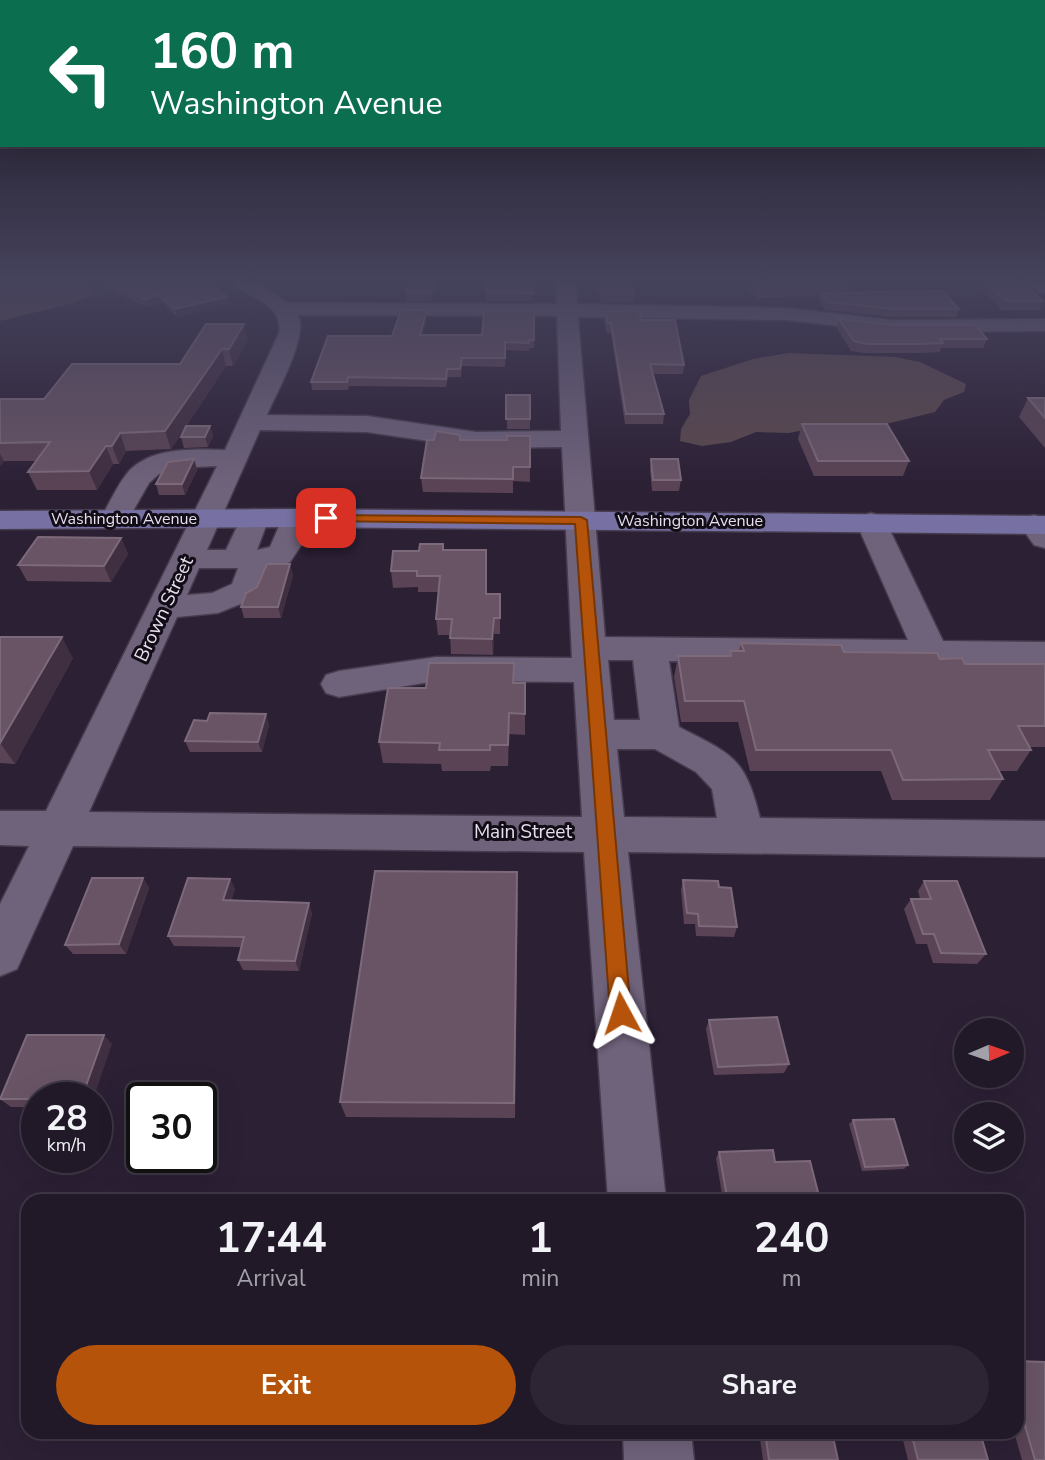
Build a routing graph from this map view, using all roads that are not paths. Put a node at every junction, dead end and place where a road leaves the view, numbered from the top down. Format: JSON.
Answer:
{"nodes":[{"id":1,"x":282,"y":348,"type":"edge"},
{"id":2,"x":570,"y":348,"type":"edge"},
{"id":3,"x":251,"y":422,"type":"junction"},
{"id":4,"x":574,"y":439,"type":"junction"},
{"id":5,"x":235,"y":458,"type":"junction"},
{"id":6,"x":208,"y":518,"type":"junction"},
{"id":7,"x":254,"y":518,"type":"junction"},
{"id":8,"x":295,"y":518,"type":"junction"},
{"id":9,"x":115,"y":519,"type":"junction"},
{"id":10,"x":0,"y":520,"type":"edge"},
{"id":11,"x":581,"y":520,"type":"junction"},
{"id":12,"x":871,"y":522,"type":"junction"},
{"id":13,"x":1041,"y":529,"type":"edge"},
{"id":14,"x":224,"y":559,"type":"junction"},
{"id":15,"x":180,"y":606,"type":"junction"},
{"id":16,"x":649,"y":648,"type":"junction"},
{"id":17,"x":931,"y":652,"type":"junction"},
{"id":18,"x":1045,"y":654,"type":"edge"},
{"id":19,"x":591,"y":659,"type":"junction"},
{"id":20,"x":339,"y":684,"type":"dead end"},
{"id":21,"x":597,"y":734,"type":"junction"},
{"id":22,"x":661,"y":735,"type":"junction"},
{"id":23,"x":0,"y":828,"type":"edge"},
{"id":24,"x":59,"y":828,"type":"junction"},
{"id":25,"x":605,"y":832,"type":"junction"},
{"id":26,"x":742,"y":834,"type":"junction"},
{"id":27,"x":1045,"y":839,"type":"edge"},
{"id":28,"x":0,"y":954,"type":"edge"},
{"id":29,"x":636,"y":1194,"type":"edge"},
{"id":30,"x":658,"y":1439,"type":"edge"},
{"id":31,"x":659,"y":1460,"type":"edge"}],
"edges":[{"from":1,"to":3,"type":"street","name":"Brown Street"},
{"from":2,"to":4,"type":"street"},
{"from":3,"to":4,"type":"street"},
{"from":3,"to":5,"type":"street","name":"Brown Street"},
{"from":4,"to":11,"type":"street"},
{"from":5,"to":6,"type":"street","name":"Brown Street"},
{"from":5,"to":9,"type":"street"},
{"from":6,"to":7,"type":"main road","name":"Washington Avenue"},
{"from":6,"to":9,"type":"main road","name":"Washington Avenue"},
{"from":6,"to":14,"type":"street","name":"Brown Street"},
{"from":7,"to":8,"type":"main road","name":"Washington Avenue"},
{"from":7,"to":14,"type":"street"},
{"from":8,"to":11,"type":"main road","name":"Washington Avenue"},
{"from":8,"to":14,"type":"street"},
{"from":9,"to":10,"type":"main road","name":"Washington Avenue"},
{"from":11,"to":12,"type":"main road","name":"Washington Avenue"},
{"from":11,"to":19,"type":"street"},
{"from":12,"to":13,"type":"main road","name":"Washington Avenue"},
{"from":12,"to":17,"type":"street"},
{"from":14,"to":15,"type":"street","name":"Brown Street"},
{"from":14,"to":15,"type":"street"},
{"from":15,"to":24,"type":"street","name":"Brown Street"},
{"from":16,"to":17,"type":"street"},
{"from":16,"to":19,"type":"street"},
{"from":16,"to":22,"type":"street"},
{"from":17,"to":18,"type":"street"},
{"from":19,"to":20,"type":"street"},
{"from":19,"to":21,"type":"street"},
{"from":21,"to":22,"type":"street"},
{"from":21,"to":25,"type":"street"},
{"from":22,"to":26,"type":"street"},
{"from":23,"to":24,"type":"street","name":"Main Street"},
{"from":24,"to":25,"type":"street","name":"Main Street"},
{"from":24,"to":28,"type":"street","name":"Brown Street"},
{"from":25,"to":26,"type":"street","name":"Main Street"},
{"from":25,"to":29,"type":"street"},
{"from":26,"to":27,"type":"street","name":"Main Street"},
{"from":30,"to":31,"type":"street"}]}
